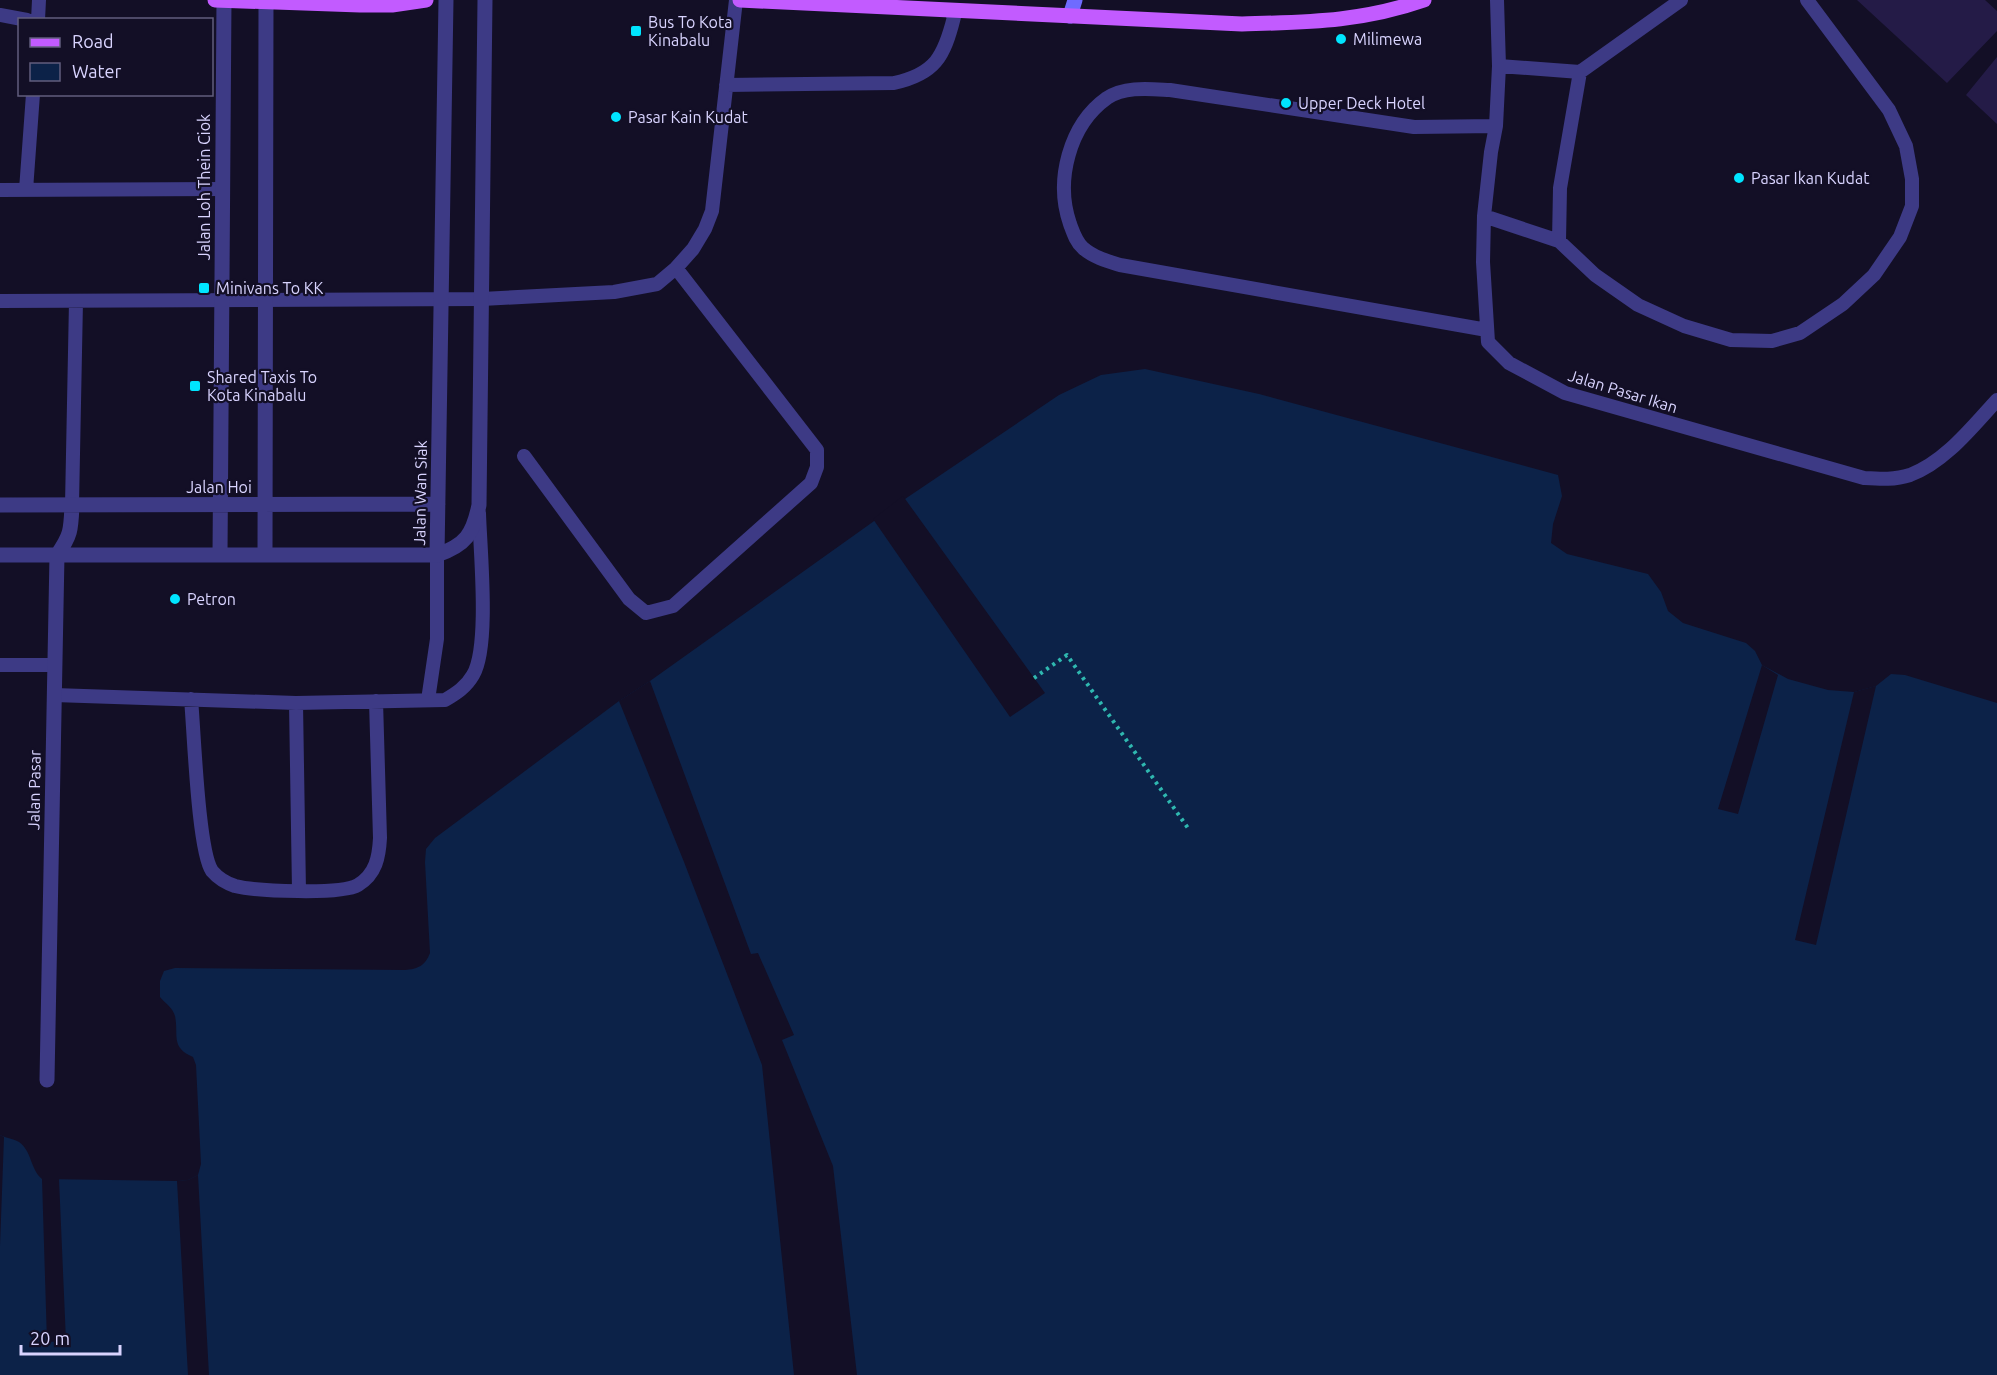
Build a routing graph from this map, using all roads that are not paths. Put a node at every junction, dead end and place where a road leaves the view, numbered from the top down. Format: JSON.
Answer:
{"nodes":[{"id":1,"x":39,"y":0,"type":"edge"},
{"id":2,"x":221,"y":0,"type":"edge"},
{"id":3,"x":426,"y":0,"type":"edge"},
{"id":4,"x":446,"y":0,"type":"edge"},
{"id":5,"x":485,"y":0,"type":"edge"},
{"id":6,"x":738,"y":0,"type":"edge"},
{"id":7,"x":1075,"y":0,"type":"edge"},
{"id":8,"x":1424,"y":0,"type":"edge"},
{"id":9,"x":1497,"y":0,"type":"edge"},
{"id":10,"x":1681,"y":0,"type":"edge"},
{"id":11,"x":1807,"y":0,"type":"edge"},
{"id":12,"x":266,"y":1,"type":"edge"},
{"id":13,"x":288,"y":2,"type":"edge"},
{"id":14,"x":950,"y":10,"type":"junction"},
{"id":15,"x":0,"y":15,"type":"edge"},
{"id":16,"x":1070,"y":16,"type":"junction"},
{"id":17,"x":18,"y":18,"type":"edge"},
{"id":18,"x":38,"y":18,"type":"edge"},
{"id":19,"x":1499,"y":66,"type":"junction"},
{"id":20,"x":1580,"y":72,"type":"junction"},
{"id":21,"x":726,"y":85,"type":"junction"},
{"id":22,"x":33,"y":96,"type":"edge"},
{"id":23,"x":1496,"y":126,"type":"junction"},
{"id":24,"x":222,"y":189,"type":"junction"},
{"id":25,"x":0,"y":190,"type":"edge"},
{"id":26,"x":26,"y":190,"type":"junction"},
{"id":27,"x":1484,"y":216,"type":"junction"},
{"id":28,"x":1559,"y":241,"type":"junction"},
{"id":29,"x":676,"y":268,"type":"junction"},
{"id":30,"x":482,"y":299,"type":"junction"},
{"id":31,"x":221,"y":300,"type":"junction"},
{"id":32,"x":266,"y":300,"type":"junction"},
{"id":33,"x":441,"y":300,"type":"junction"},
{"id":34,"x":0,"y":301,"type":"edge"},
{"id":35,"x":76,"y":301,"type":"junction"},
{"id":36,"x":1487,"y":330,"type":"junction"},
{"id":37,"x":1997,"y":400,"type":"edge"},
{"id":38,"x":524,"y":456,"type":"dead end"},
{"id":39,"x":438,"y":504,"type":"junction"},
{"id":40,"x":0,"y":505,"type":"edge"},
{"id":41,"x":72,"y":505,"type":"junction"},
{"id":42,"x":220,"y":505,"type":"junction"},
{"id":43,"x":265,"y":505,"type":"junction"},
{"id":44,"x":479,"y":505,"type":"junction"},
{"id":45,"x":0,"y":555,"type":"edge"},
{"id":46,"x":57,"y":555,"type":"junction"},
{"id":47,"x":220,"y":555,"type":"junction"},
{"id":48,"x":265,"y":555,"type":"junction"},
{"id":49,"x":437,"y":555,"type":"junction"},
{"id":50,"x":0,"y":665,"type":"edge"},
{"id":51,"x":54,"y":665,"type":"junction"},
{"id":52,"x":54,"y":695,"type":"junction"},
{"id":53,"x":191,"y":699,"type":"junction"},
{"id":54,"x":428,"y":700,"type":"junction"},
{"id":55,"x":376,"y":701,"type":"junction"},
{"id":56,"x":296,"y":703,"type":"junction"},
{"id":57,"x":299,"y":891,"type":"junction"},
{"id":58,"x":47,"y":1080,"type":"dead end"}],
"edges":[{"from":1,"to":18,"type":"lane"},
{"from":2,"to":12,"type":"main road"},
{"from":2,"to":24,"type":"street","name":"Jalan Loh Thein Ciok"},
{"from":3,"to":13,"type":"main road"},
{"from":4,"to":33,"type":"street","name":"Jalan Wan Siak"},
{"from":5,"to":30,"type":"street","name":"Jalan Wan Siak"},
{"from":6,"to":14,"type":"main road"},
{"from":6,"to":21,"type":"lane"},
{"from":7,"to":16,"type":"main road"},
{"from":8,"to":16,"type":"main road"},
{"from":9,"to":19,"type":"lane","name":"Jalan Pasar Ikan"},
{"from":10,"to":20,"type":"lane"},
{"from":11,"to":28,"type":"lane"},
{"from":12,"to":13,"type":"main road"},
{"from":12,"to":32,"type":"street"},
{"from":14,"to":16,"type":"main road"},
{"from":14,"to":21,"type":"lane"},
{"from":15,"to":17,"type":"lane"},
{"from":19,"to":20,"type":"lane"},
{"from":19,"to":23,"type":"lane","name":"Jalan Pasar Ikan"},
{"from":20,"to":28,"type":"lane"},
{"from":21,"to":29,"type":"lane"},
{"from":22,"to":26,"type":"lane"},
{"from":23,"to":27,"type":"lane","name":"Jalan Pasar Ikan"},
{"from":23,"to":36,"type":"lane"},
{"from":24,"to":26,"type":"lane"},
{"from":24,"to":31,"type":"street","name":"Jalan Loh Thein Ciok"},
{"from":25,"to":26,"type":"lane"},
{"from":27,"to":28,"type":"lane"},
{"from":27,"to":36,"type":"lane","name":"Jalan Pasar Ikan"},
{"from":29,"to":30,"type":"lane"},
{"from":29,"to":38,"type":"lane"},
{"from":30,"to":33,"type":"lane"},
{"from":30,"to":44,"type":"street","name":"Jalan Wan Siak"},
{"from":31,"to":32,"type":"lane"},
{"from":31,"to":35,"type":"lane"},
{"from":31,"to":42,"type":"street","name":"Jalan Loh Thein Ciok"},
{"from":32,"to":33,"type":"lane"},
{"from":32,"to":43,"type":"street"},
{"from":33,"to":39,"type":"street","name":"Jalan Wan Siak"},
{"from":34,"to":35,"type":"lane"},
{"from":35,"to":41,"type":"lane"},
{"from":36,"to":37,"type":"lane","name":"Jalan Pasar Ikan"},
{"from":39,"to":43,"type":"street","name":"Jalan Hoi"},
{"from":39,"to":49,"type":"street","name":"Jalan Wan Siak"},
{"from":40,"to":41,"type":"street","name":"Jalan Hoi"},
{"from":41,"to":42,"type":"street","name":"Jalan Hoi"},
{"from":41,"to":46,"type":"street","name":"Jalan Pasar"},
{"from":42,"to":43,"type":"street","name":"Jalan Hoi"},
{"from":42,"to":47,"type":"street","name":"Jalan Loh Thein Ciok"},
{"from":43,"to":48,"type":"street"},
{"from":44,"to":49,"type":"street","name":"Jalan Wan Siak"},
{"from":44,"to":54,"type":"lane"},
{"from":45,"to":46,"type":"street"},
{"from":46,"to":47,"type":"street"},
{"from":46,"to":51,"type":"street","name":"Jalan Pasar"},
{"from":47,"to":48,"type":"street"},
{"from":48,"to":49,"type":"street"},
{"from":49,"to":54,"type":"lane"},
{"from":50,"to":51,"type":"lane"},
{"from":51,"to":52,"type":"street","name":"Jalan Pasar"},
{"from":52,"to":53,"type":"lane"},
{"from":52,"to":58,"type":"street","name":"Jalan Pasar"},
{"from":53,"to":56,"type":"lane"},
{"from":53,"to":57,"type":"lane"},
{"from":54,"to":55,"type":"lane"},
{"from":55,"to":56,"type":"lane"},
{"from":55,"to":57,"type":"lane"},
{"from":56,"to":57,"type":"lane"}]}
